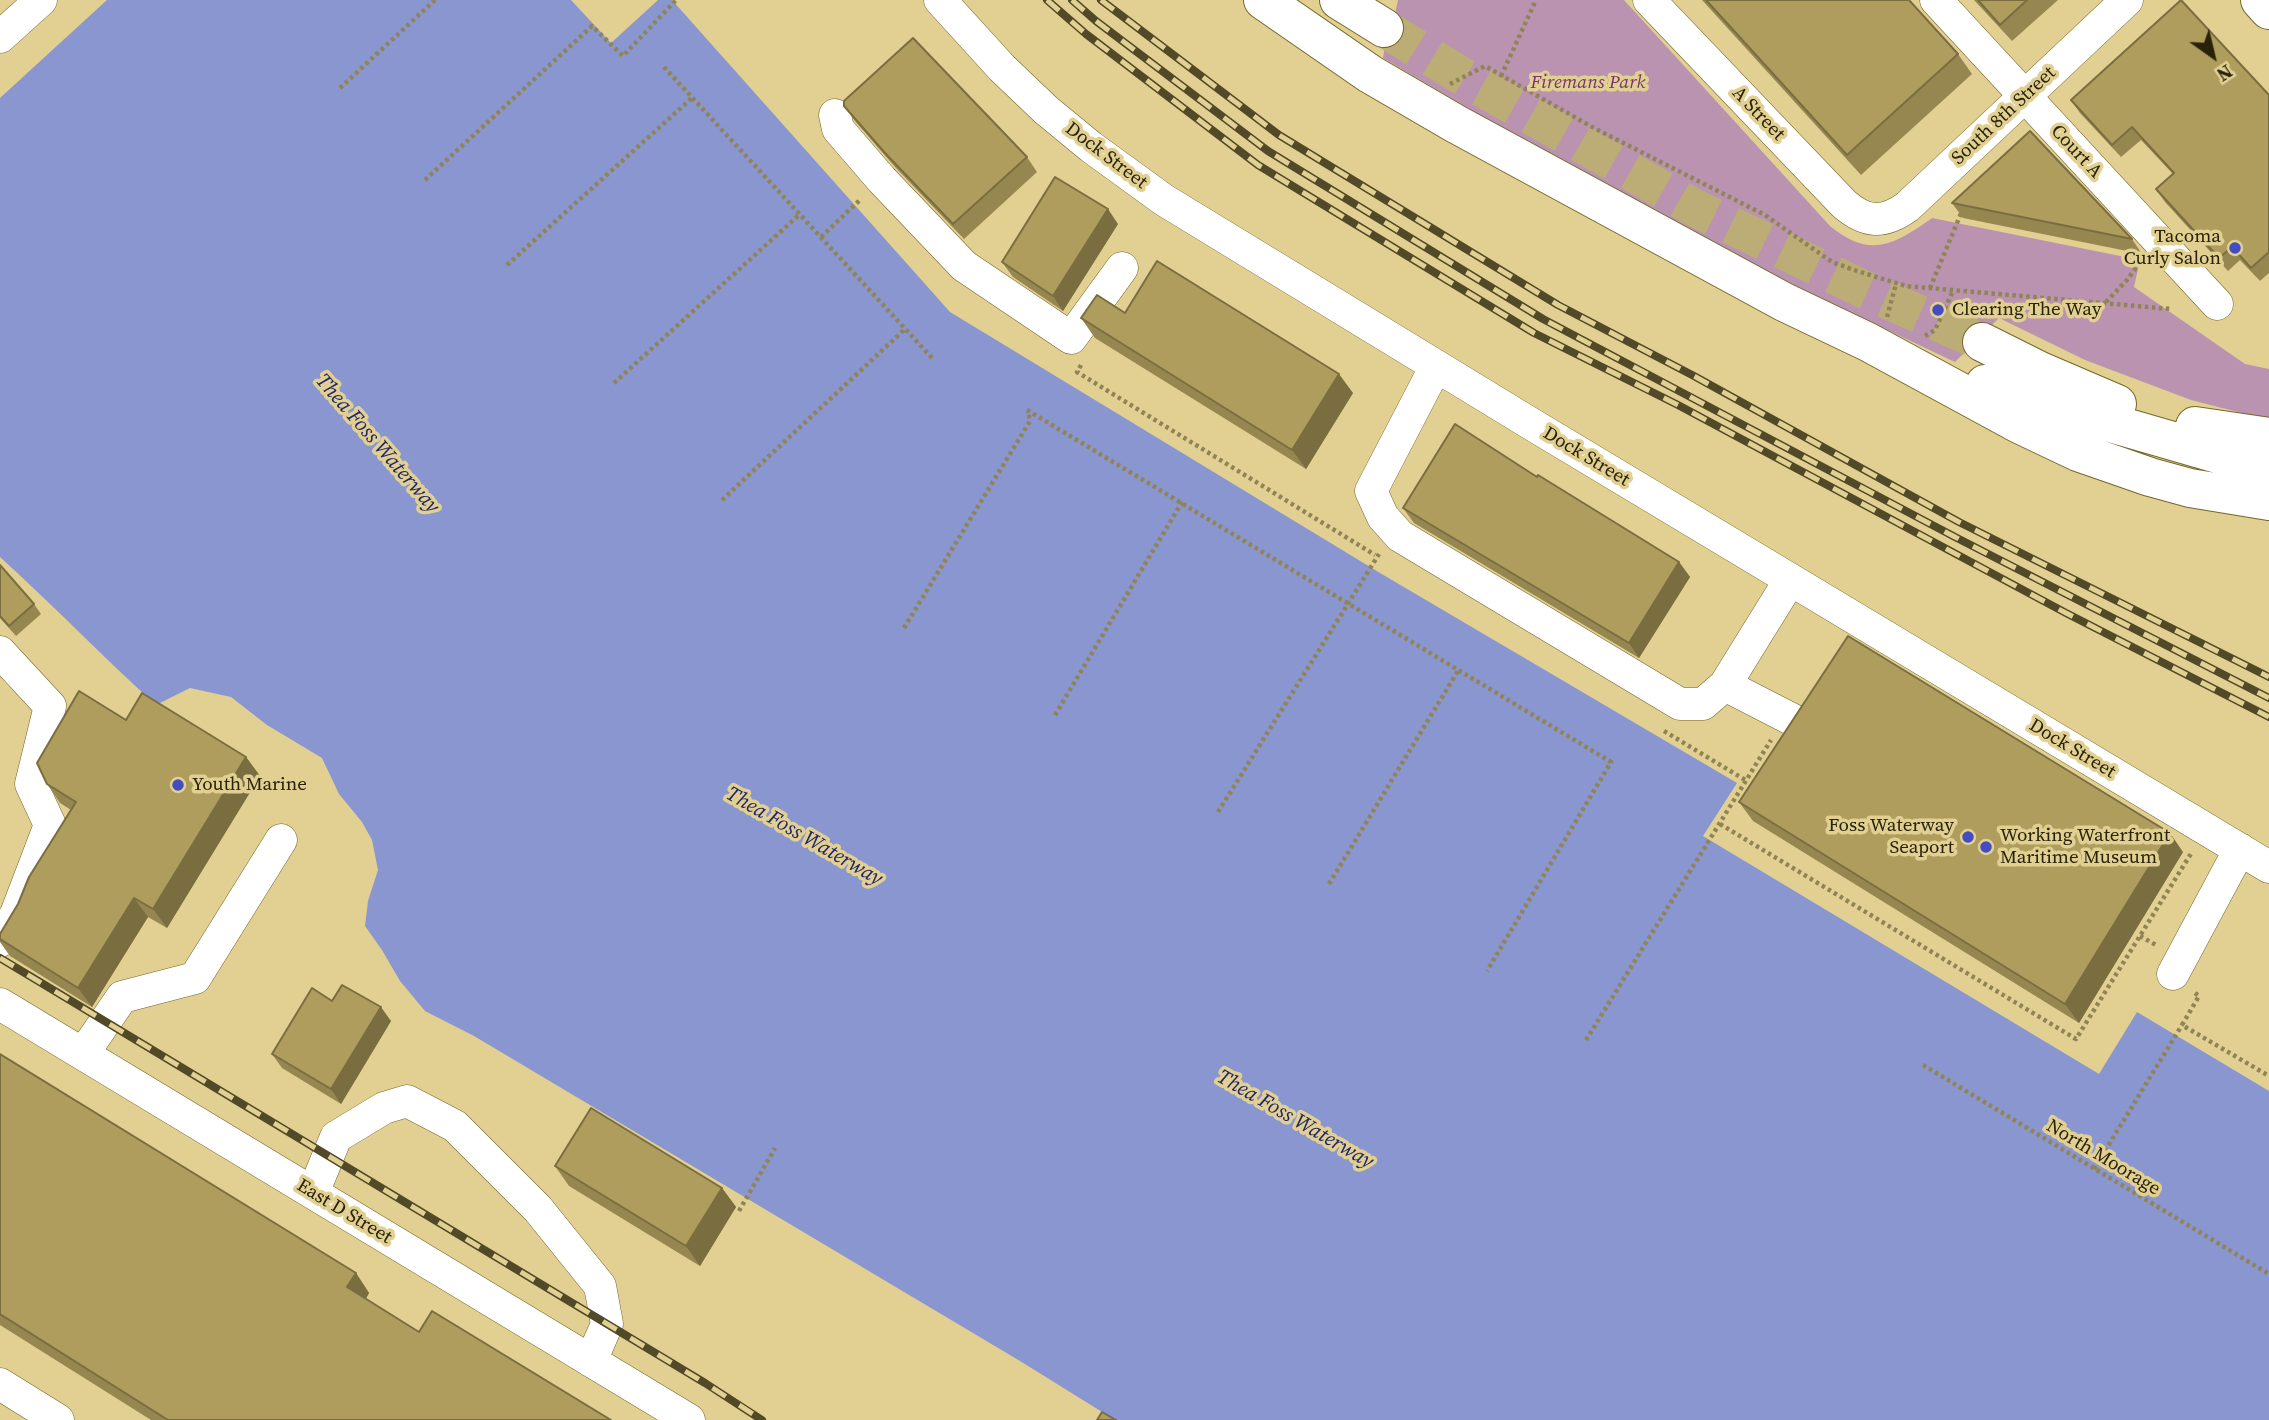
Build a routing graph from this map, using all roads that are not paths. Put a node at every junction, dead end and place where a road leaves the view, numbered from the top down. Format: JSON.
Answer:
{"nodes":[{"id":1,"x":41,"y":0,"type":"edge"},
{"id":2,"x":940,"y":0,"type":"edge"},
{"id":3,"x":1263,"y":0,"type":"edge"},
{"id":4,"x":1339,"y":0,"type":"edge"},
{"id":5,"x":1649,"y":0,"type":"edge"},
{"id":6,"x":1936,"y":0,"type":"edge"},
{"id":7,"x":2127,"y":0,"type":"edge"},
{"id":8,"x":2260,"y":0,"type":"edge"},
{"id":9,"x":2269,"y":10,"type":"edge"},
{"id":10,"x":1384,"y":29,"type":"tunnel mouth"},
{"id":11,"x":0,"y":37,"type":"edge"},
{"id":12,"x":2025,"y":96,"type":"junction"},
{"id":13,"x":835,"y":115,"type":"dead end"},
{"id":14,"x":1872,"y":219,"type":"joint"},
{"id":15,"x":1122,"y":268,"type":"dead end"},
{"id":16,"x":2217,"y":304,"type":"dead end"},
{"id":17,"x":1876,"y":334,"type":"junction"},
{"id":18,"x":1982,"y":342,"type":"tunnel mouth"},
{"id":19,"x":1436,"y":366,"type":"junction"},
{"id":20,"x":2180,"y":424,"type":"junction"},
{"id":21,"x":2269,"y":437,"type":"edge"},
{"id":22,"x":2269,"y":450,"type":"edge"},
{"id":23,"x":2269,"y":467,"type":"edge"},
{"id":24,"x":2269,"y":501,"type":"edge"},
{"id":25,"x":1790,"y":580,"type":"junction"},
{"id":26,"x":0,"y":652,"type":"edge"},
{"id":27,"x":1725,"y":685,"type":"junction"},
{"id":28,"x":1791,"y":719,"type":"edge"},
{"id":29,"x":281,"y":840,"type":"dead end"},
{"id":30,"x":2240,"y":849,"type":"junction"},
{"id":31,"x":2269,"y":867,"type":"edge"},
{"id":32,"x":0,"y":941,"type":"edge"},
{"id":33,"x":2173,"y":974,"type":"road end"},
{"id":34,"x":0,"y":1004,"type":"edge"},
{"id":35,"x":83,"y":1054,"type":"junction"},
{"id":36,"x":313,"y":1193,"type":"junction"},
{"id":37,"x":591,"y":1361,"type":"junction"},
{"id":38,"x":0,"y":1384,"type":"edge"},
{"id":39,"x":678,"y":1417,"type":"edge"},
{"id":40,"x":58,"y":1420,"type":"edge"}],
"edges":[{"from":1,"to":11,"type":"street"},
{"from":2,"to":19,"type":"street","name":"Dock Street"},
{"from":3,"to":17,"type":"main road"},
{"from":4,"to":10,"type":"main road"},
{"from":5,"to":14,"type":"street","name":"A Street"},
{"from":6,"to":12,"type":"street","name":"Court A"},
{"from":7,"to":12,"type":"street","name":"South 8th Street"},
{"from":8,"to":9,"type":"main road"},
{"from":12,"to":14,"type":"street","name":"South 8th Street"},
{"from":12,"to":16,"type":"street","name":"Court A"},
{"from":13,"to":15,"type":"street"},
{"from":17,"to":23,"type":"main road"},
{"from":17,"to":24,"type":"main road"},
{"from":18,"to":20,"type":"main road"},
{"from":19,"to":25,"type":"street","name":"Dock Street"},
{"from":19,"to":27,"type":"street"},
{"from":20,"to":21,"type":"main road"},
{"from":20,"to":22,"type":"main road"},
{"from":25,"to":27,"type":"street"},
{"from":25,"to":30,"type":"street","name":"Dock Street"},
{"from":26,"to":32,"type":"street"},
{"from":27,"to":28,"type":"street"},
{"from":29,"to":35,"type":"street"},
{"from":30,"to":31,"type":"street","name":"Dock Street"},
{"from":30,"to":33,"type":"street"},
{"from":34,"to":35,"type":"street","name":"East D Street"},
{"from":35,"to":36,"type":"street","name":"East D Street"},
{"from":36,"to":37,"type":"street","name":"East D Street"},
{"from":36,"to":37,"type":"street"},
{"from":37,"to":39,"type":"street","name":"East D Street"},
{"from":38,"to":40,"type":"street"}]}
